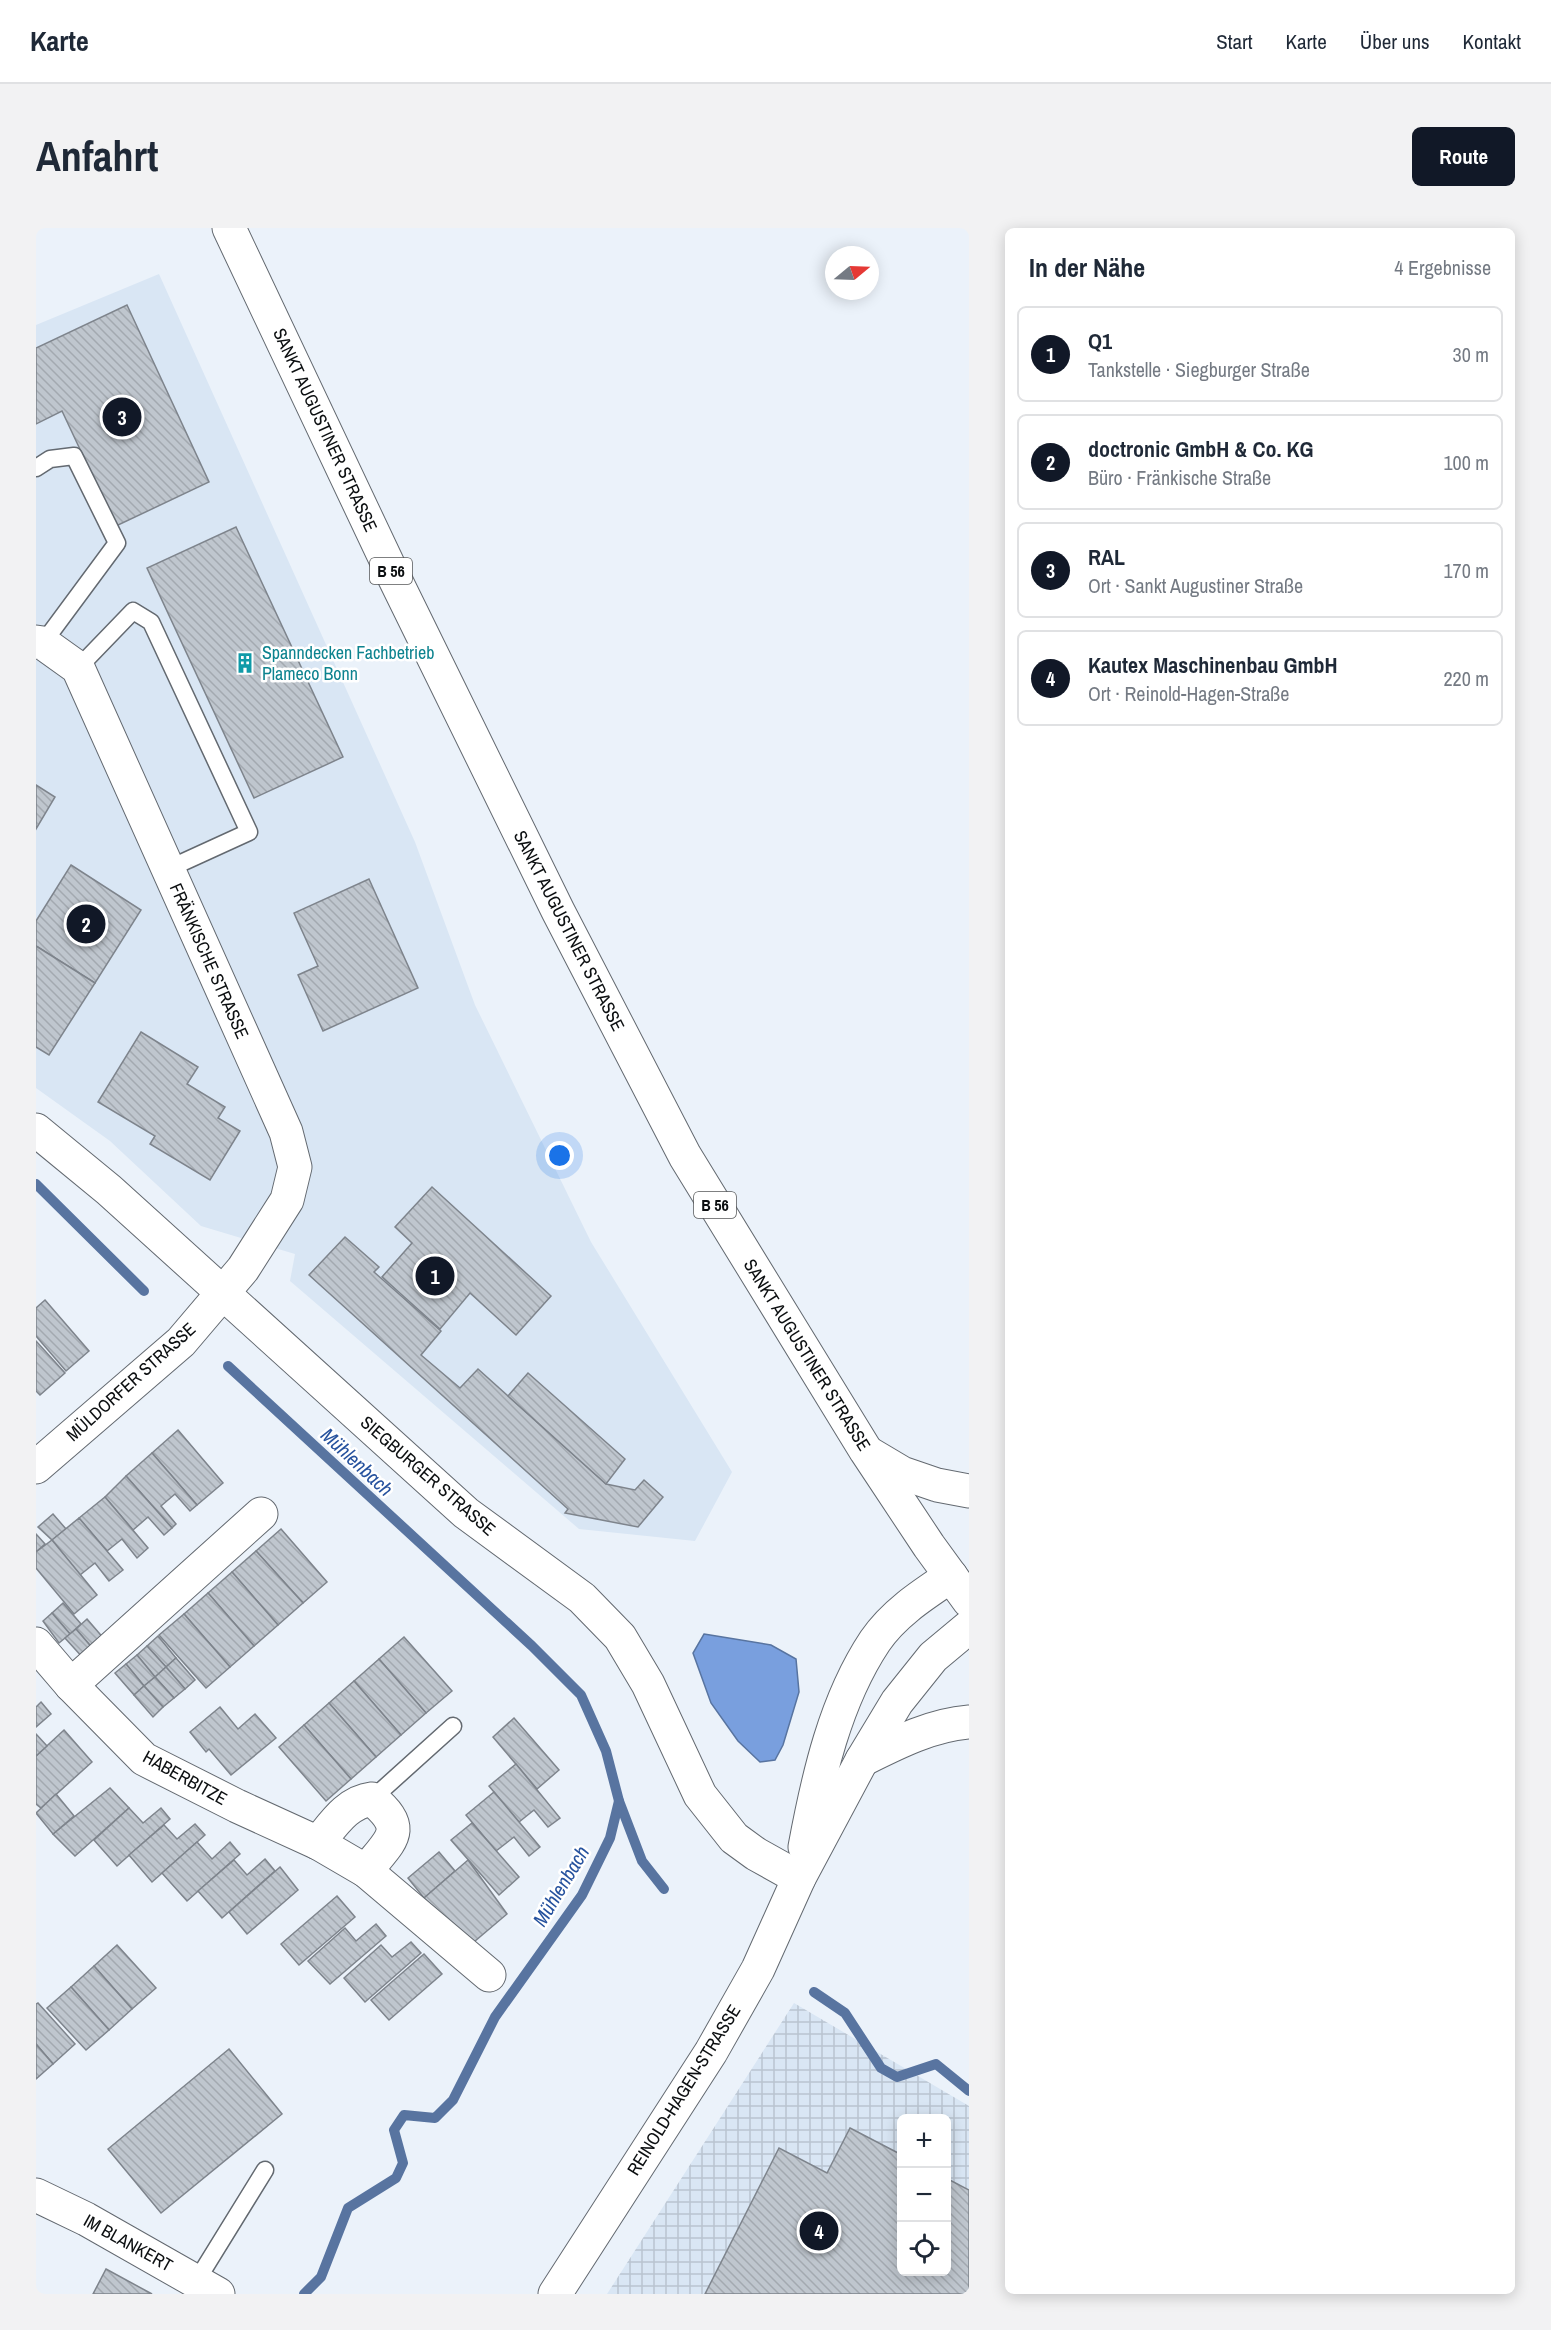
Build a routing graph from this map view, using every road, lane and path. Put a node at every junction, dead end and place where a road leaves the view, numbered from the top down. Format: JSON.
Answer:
{"nodes":[{"id":1,"x":229,"y":228,"type":"edge"},
{"id":2,"x":36,"y":468,"type":"edge"},
{"id":3,"x":39,"y":642,"type":"edge"},
{"id":4,"x":78,"y":668,"type":"junction"},
{"id":5,"x":168,"y":869,"type":"junction"},
{"id":6,"x":36,"y":1130,"type":"edge"},
{"id":7,"x":223,"y":1293,"type":"junction"},
{"id":8,"x":866,"y":1451,"type":"junction"},
{"id":9,"x":36,"y":1467,"type":"edge"},
{"id":10,"x":969,"y":1491,"type":"edge"},
{"id":11,"x":261,"y":1514,"type":"dead end"},
{"id":12,"x":960,"y":1589,"type":"edge"},
{"id":13,"x":969,"y":1627,"type":"edge"},
{"id":14,"x":36,"y":1644,"type":"edge"},
{"id":15,"x":71,"y":1684,"type":"junction"},
{"id":16,"x":969,"y":1722,"type":"edge"},
{"id":17,"x":453,"y":1726,"type":"dead end"},
{"id":18,"x":862,"y":1760,"type":"junction"},
{"id":19,"x":372,"y":1798,"type":"junction"},
{"id":20,"x":318,"y":1843,"type":"junction"},
{"id":21,"x":366,"y":1870,"type":"junction"},
{"id":22,"x":799,"y":1878,"type":"junction"},
{"id":23,"x":489,"y":1975,"type":"dead end"},
{"id":24,"x":264,"y":2170,"type":"dead end"},
{"id":25,"x":36,"y":2196,"type":"edge"},
{"id":26,"x":201,"y":2290,"type":"edge"},
{"id":27,"x":555,"y":2294,"type":"edge"}],
"edges":[{"from":1,"to":8,"type":"main road","name":"SANKT AUGUSTINER STRASSE","number":"B 56"},
{"from":2,"to":3,"type":"lane"},
{"from":3,"to":4,"type":"main road"},
{"from":4,"to":5,"type":"main road","name":"FRÄNKISCHE STRASSE"},
{"from":4,"to":5,"type":"lane"},
{"from":5,"to":7,"type":"main road","name":"FRÄNKISCHE STRASSE"},
{"from":6,"to":7,"type":"main road","name":"SIEGBURGER STRASSE"},
{"from":7,"to":9,"type":"main road","name":"MÜLDORFER STRASSE"},
{"from":7,"to":22,"type":"main road","name":"SIEGBURGER STRASSE"},
{"from":8,"to":10,"type":"main road"},
{"from":8,"to":12,"type":"main road","name":"SANKT AUGUSTINER STRASSE","number":"B 56"},
{"from":11,"to":15,"type":"main road"},
{"from":12,"to":22,"type":"main road","name":"REINOLD-HAGEN-STRASSE"},
{"from":13,"to":18,"type":"main road","name":"REINOLD-HAGEN-STRASSE"},
{"from":14,"to":15,"type":"main road","name":"HABERBITZE"},
{"from":15,"to":20,"type":"main road","name":"HABERBITZE"},
{"from":16,"to":18,"type":"main road"},
{"from":17,"to":19,"type":"lane"},
{"from":18,"to":22,"type":"main road","name":"REINOLD-HAGEN-STRASSE"},
{"from":19,"to":20,"type":"main road"},
{"from":19,"to":21,"type":"main road"},
{"from":20,"to":21,"type":"main road","name":"HABERBITZE"},
{"from":21,"to":23,"type":"main road","name":"HABERBITZE"},
{"from":22,"to":27,"type":"main road","name":"REINOLD-HAGEN-STRASSE"},
{"from":24,"to":26,"type":"lane"},
{"from":25,"to":26,"type":"main road","name":"IM BLANKERT"}]}
